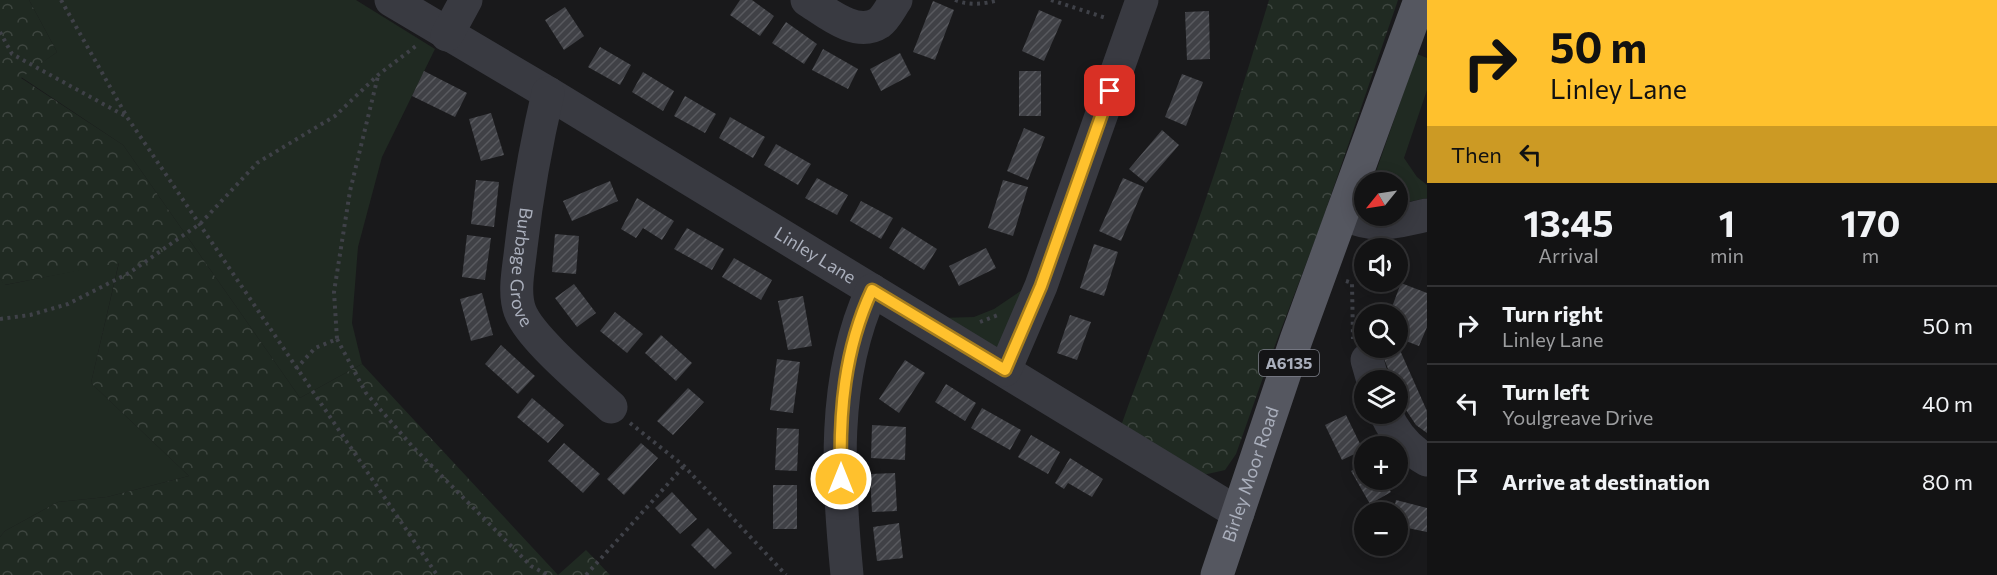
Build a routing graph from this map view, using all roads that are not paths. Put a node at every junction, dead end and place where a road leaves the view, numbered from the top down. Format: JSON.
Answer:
{"nodes":[{"id":1,"x":391,"y":0,"type":"edge"},
{"id":2,"x":466,"y":0,"type":"edge"},
{"id":3,"x":807,"y":0,"type":"edge"},
{"id":4,"x":896,"y":0,"type":"edge"},
{"id":5,"x":1420,"y":0,"type":"edge"},
{"id":6,"x":1138,"y":13,"type":"edge"},
{"id":7,"x":443,"y":32,"type":"junction"},
{"id":8,"x":548,"y":93,"type":"junction"},
{"id":9,"x":1342,"y":214,"type":"junction"},
{"id":10,"x":1427,"y":215,"type":"edge"},
{"id":11,"x":872,"y":290,"type":"junction"},
{"id":12,"x":1005,"y":370,"type":"junction"},
{"id":13,"x":611,"y":408,"type":"road end"},
{"id":14,"x":1390,"y":424,"type":"edge"},
{"id":15,"x":1427,"y":460,"type":"edge"},
{"id":16,"x":1238,"y":513,"type":"junction"},
{"id":17,"x":847,"y":575,"type":"edge"},
{"id":18,"x":1217,"y":575,"type":"edge"}],
"edges":[{"from":1,"to":7,"type":"street","name":"Linley Lane"},
{"from":2,"to":7,"type":"street"},
{"from":3,"to":4,"type":"street"},
{"from":5,"to":9,"type":"main road","name":"Birley Moor Road","number":"A6135"},
{"from":6,"to":12,"type":"street"},
{"from":7,"to":8,"type":"street","name":"Linley Lane"},
{"from":8,"to":11,"type":"street","name":"Linley Lane"},
{"from":8,"to":13,"type":"street","name":"Burbage Grove"},
{"from":9,"to":10,"type":"street"},
{"from":9,"to":16,"type":"main road","name":"Birley Moor Road","number":"A6135"},
{"from":11,"to":12,"type":"street","name":"Linley Lane"},
{"from":11,"to":17,"type":"street"},
{"from":12,"to":16,"type":"street","name":"Linley Lane"},
{"from":14,"to":15,"type":"street"},
{"from":16,"to":18,"type":"main road","name":"Birley Moor Road","number":"A6135"}]}
